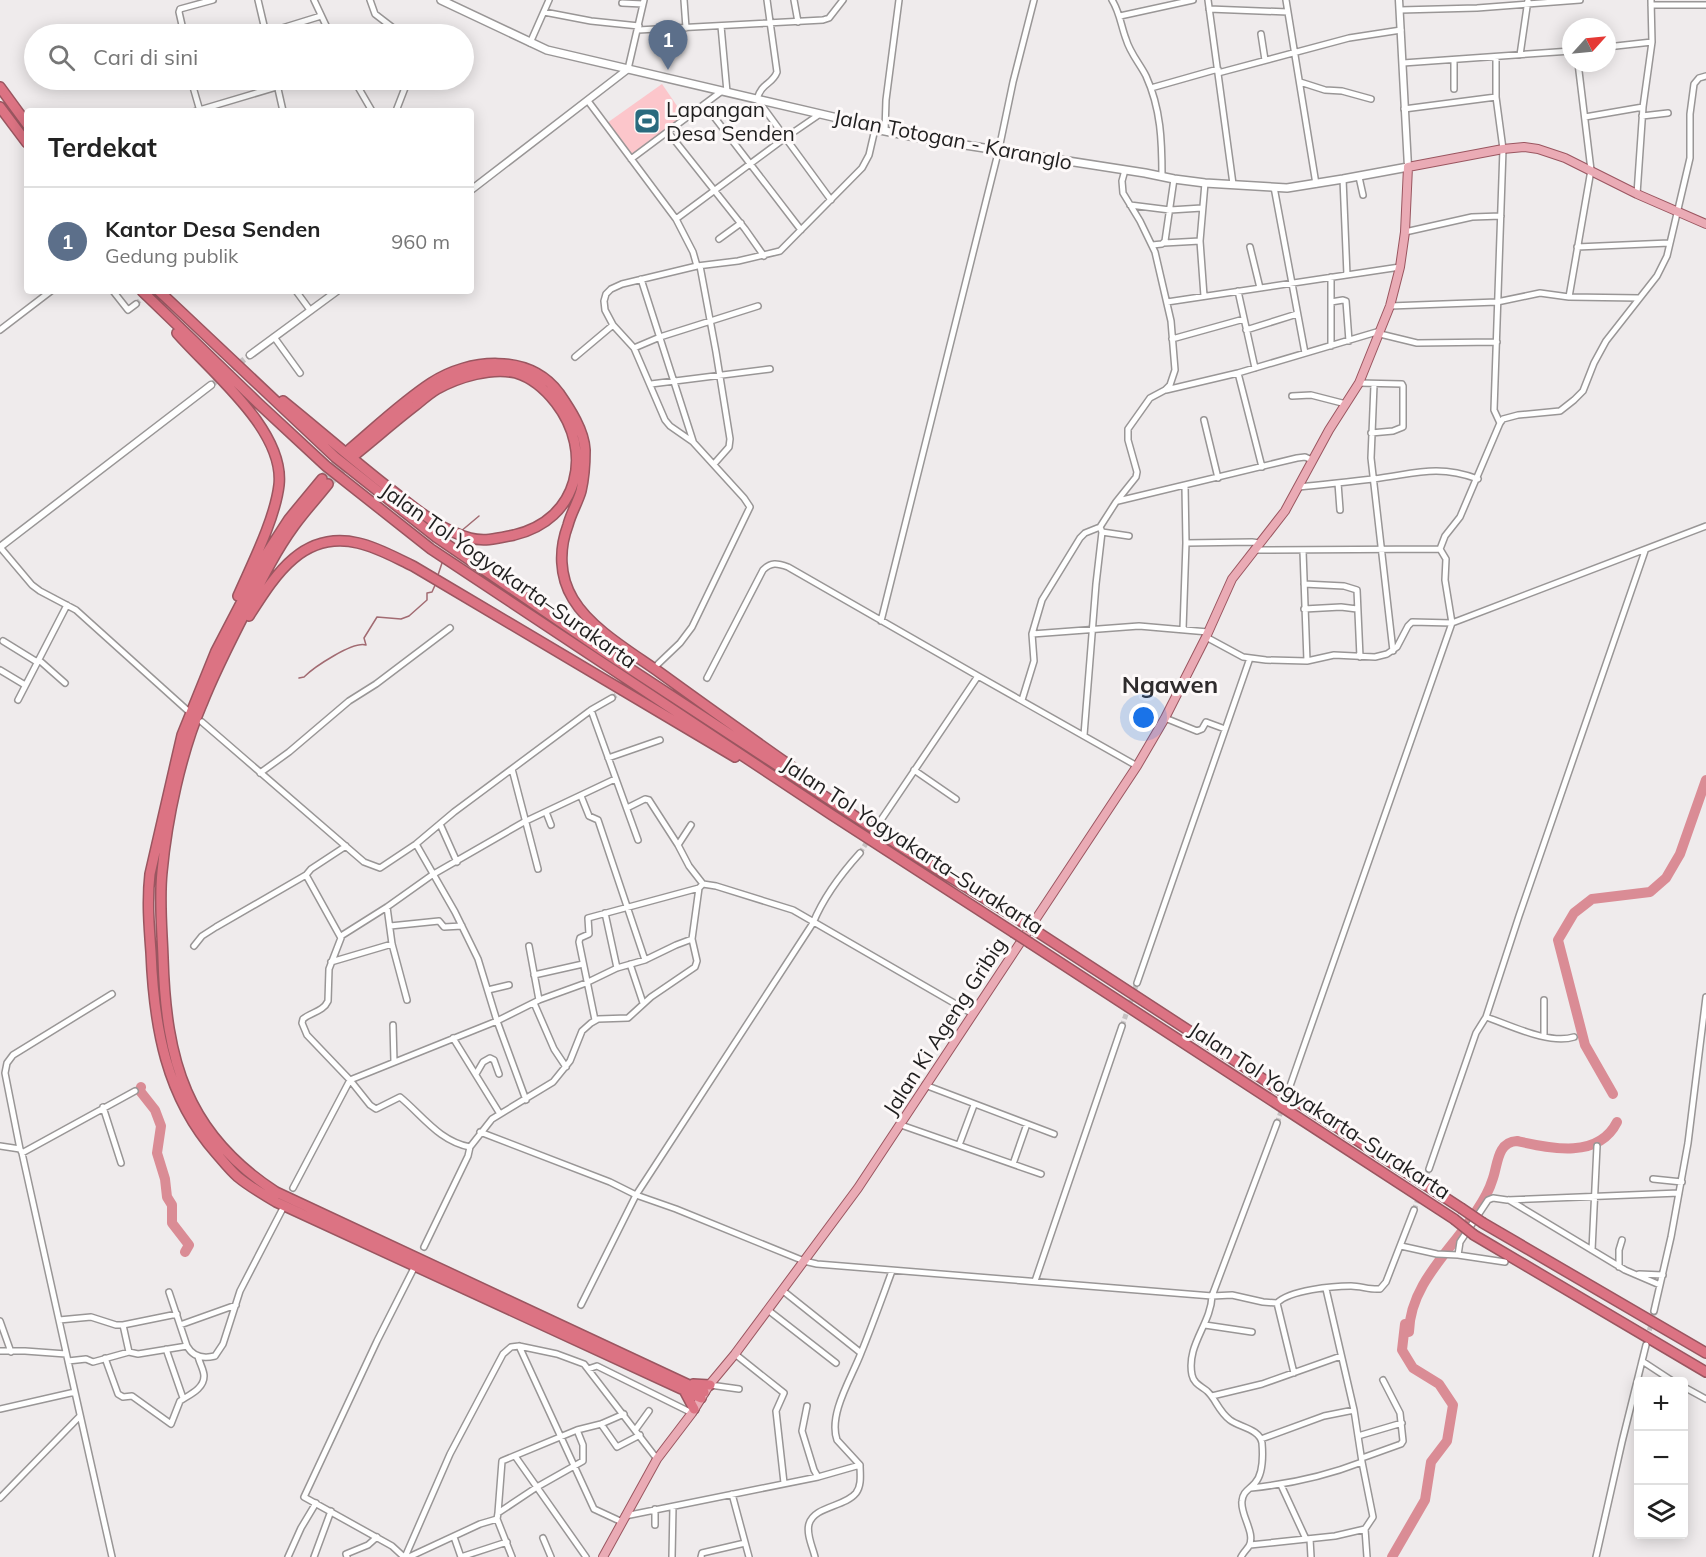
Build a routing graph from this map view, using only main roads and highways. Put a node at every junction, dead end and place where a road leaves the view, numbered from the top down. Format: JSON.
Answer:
{"nodes":[{"id":1,"x":441,"y":0,"type":"edge"},
{"id":2,"x":0,"y":87,"type":"edge"},
{"id":3,"x":0,"y":107,"type":"edge"},
{"id":4,"x":24,"y":120,"type":"edge"},
{"id":5,"x":24,"y":139,"type":"edge"},
{"id":6,"x":1408,"y":167,"type":"junction"},
{"id":7,"x":1706,"y":224,"type":"edge"},
{"id":8,"x":144,"y":294,"type":"edge"},
{"id":9,"x":162,"y":294,"type":"edge"},
{"id":10,"x":214,"y":345,"type":"junction"},
{"id":11,"x":325,"y":482,"type":"tunnel mouth"},
{"id":12,"x":220,"y":652,"type":"junction"},
{"id":13,"x":832,"y":815,"type":"junction"},
{"id":14,"x":908,"y":850,"type":"junction"},
{"id":15,"x":1706,"y":1353,"type":"edge"},
{"id":16,"x":1706,"y":1372,"type":"edge"},
{"id":17,"x":687,"y":1387,"type":"junction"},
{"id":18,"x":705,"y":1392,"type":"junction"},
{"id":19,"x":693,"y":1411,"type":"junction"},
{"id":20,"x":603,"y":1557,"type":"edge"}],
"edges":[{"from":1,"to":6,"type":"main road","name":"Jalan Totogan - Karanglo"},
{"from":2,"to":4,"type":"highway"},
{"from":3,"to":5,"type":"highway"},
{"from":6,"to":7,"type":"main road"},
{"from":6,"to":18,"type":"main road","name":"Jalan Ki Ageng Gribig"},
{"from":8,"to":12,"type":"highway"},
{"from":8,"to":13,"type":"highway","name":"Jalan Tol Yogyakarta–Surakarta"},
{"from":9,"to":10,"type":"highway","name":"Jalan Tol Yogyakarta–Surakarta"},
{"from":10,"to":14,"type":"highway","name":"Jalan Tol Yogyakarta–Surakarta"},
{"from":10,"to":14,"type":"highway"},
{"from":11,"to":12,"type":"highway"},
{"from":12,"to":13,"type":"highway"},
{"from":12,"to":17,"type":"highway"},
{"from":13,"to":16,"type":"highway","name":"Jalan Tol Yogyakarta–Surakarta","bridge":true},
{"from":14,"to":15,"type":"highway","name":"Jalan Tol Yogyakarta–Surakarta","bridge":true},
{"from":17,"to":18,"type":"highway"},
{"from":17,"to":19,"type":"highway"},
{"from":18,"to":19,"type":"main road","name":"Jalan Ki Ageng Gribig"},
{"from":19,"to":20,"type":"main road","name":"Jalan Ki Ageng Gribig"}]}
